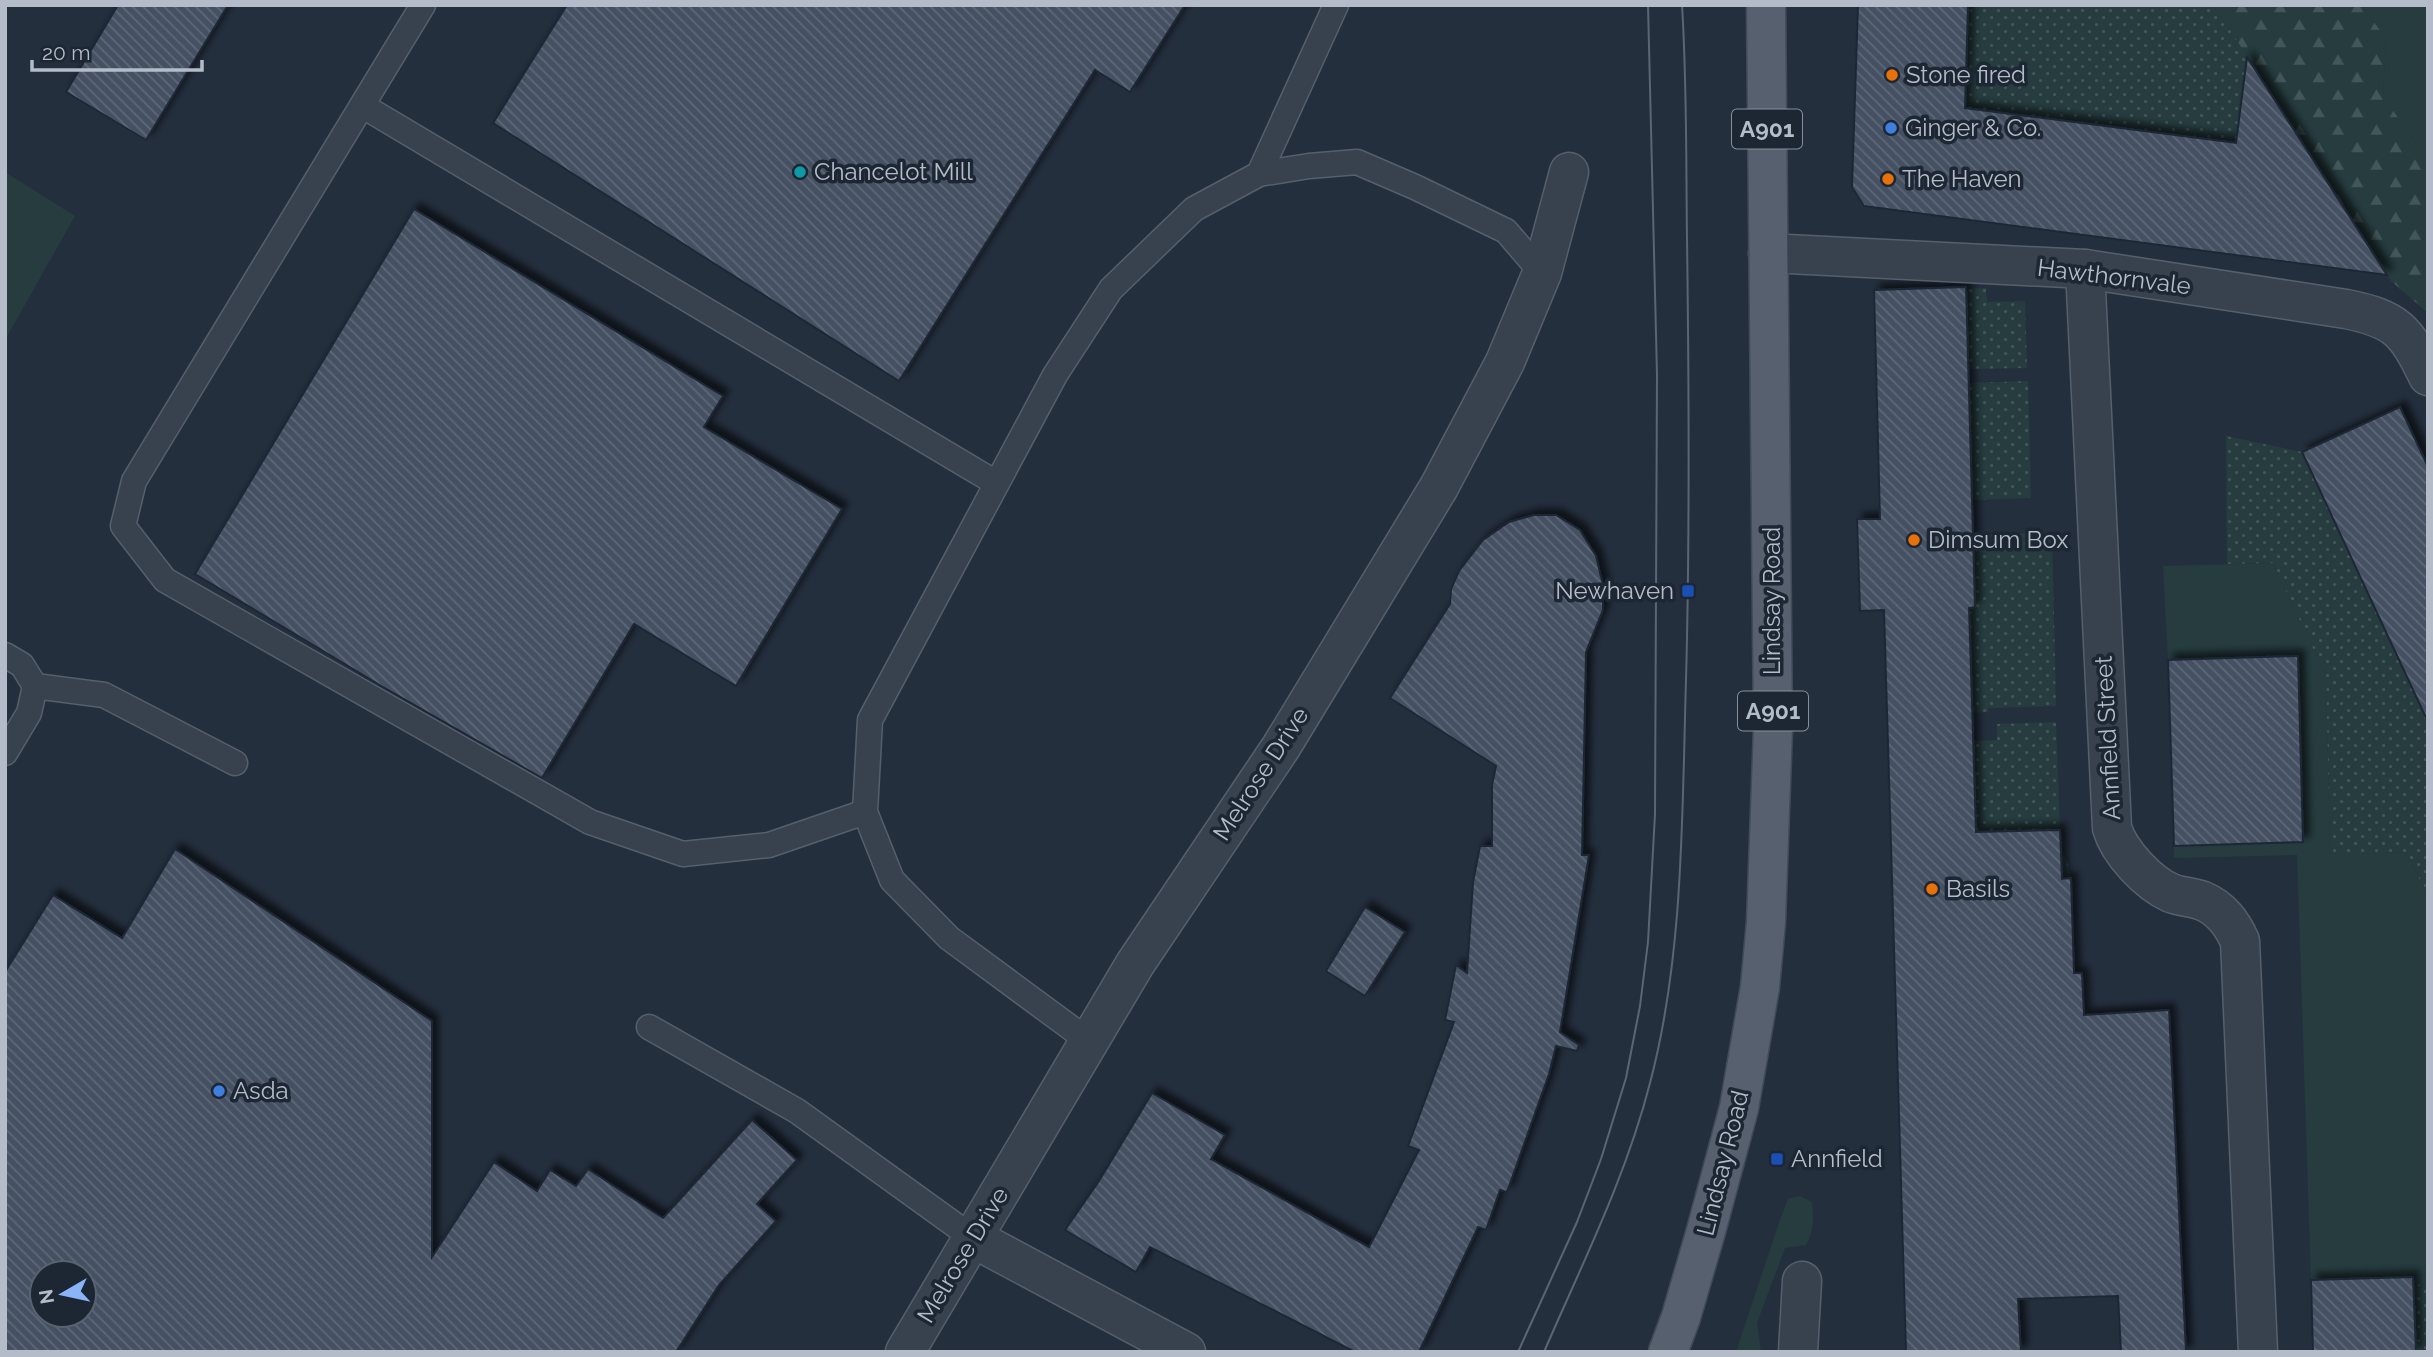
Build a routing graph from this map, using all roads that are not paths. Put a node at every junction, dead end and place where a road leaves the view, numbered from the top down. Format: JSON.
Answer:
{"nodes":[{"id":1,"x":424,"y":5,"type":"edge"},
{"id":2,"x":1336,"y":5,"type":"edge"},
{"id":3,"x":1766,"y":5,"type":"edge"},
{"id":4,"x":363,"y":106,"type":"junction"},
{"id":5,"x":1569,"y":172,"type":"dead end"},
{"id":6,"x":1259,"y":174,"type":"junction"},
{"id":7,"x":1768,"y":253,"type":"junction"},
{"id":8,"x":2085,"y":269,"type":"junction"},
{"id":9,"x":1542,"y":273,"type":"junction"},
{"id":10,"x":2428,"y":376,"type":"edge"},
{"id":11,"x":996,"y":483,"type":"junction"},
{"id":12,"x":5,"y":655,"type":"edge"},
{"id":13,"x":35,"y":686,"type":"junction"},
{"id":14,"x":5,"y":753,"type":"edge"},
{"id":15,"x":235,"y":763,"type":"dead end"},
{"id":16,"x":864,"y":812,"type":"junction"},
{"id":17,"x":649,"y":1027,"type":"dead end"},
{"id":18,"x":1090,"y":1042,"type":"junction"},
{"id":19,"x":973,"y":1238,"type":"junction"},
{"id":20,"x":1802,"y":1281,"type":"dead end"},
{"id":21,"x":905,"y":1352,"type":"edge"},
{"id":22,"x":1186,"y":1352,"type":"edge"},
{"id":23,"x":1668,"y":1352,"type":"edge"},
{"id":24,"x":1798,"y":1352,"type":"edge"},
{"id":25,"x":2258,"y":1352,"type":"edge"}],
"edges":[{"from":1,"to":4,"type":"lane"},
{"from":2,"to":6,"type":"lane"},
{"from":3,"to":7,"type":"main road","name":"Lindsay Road","number":"A901"},
{"from":4,"to":11,"type":"lane"},
{"from":4,"to":16,"type":"lane"},
{"from":5,"to":9,"type":"street","name":"Melrose Drive"},
{"from":6,"to":9,"type":"lane"},
{"from":6,"to":11,"type":"lane"},
{"from":7,"to":8,"type":"street","name":"Hawthornvale"},
{"from":7,"to":23,"type":"main road","name":"Lindsay Road","number":"A901"},
{"from":8,"to":10,"type":"street","name":"Hawthornvale"},
{"from":8,"to":25,"type":"street","name":"Annfield Street"},
{"from":9,"to":18,"type":"street","name":"Melrose Drive"},
{"from":11,"to":16,"type":"lane"},
{"from":12,"to":13,"type":"lane"},
{"from":13,"to":14,"type":"lane"},
{"from":13,"to":15,"type":"lane"},
{"from":16,"to":18,"type":"lane"},
{"from":17,"to":19,"type":"lane"},
{"from":18,"to":19,"type":"street","name":"Melrose Drive"},
{"from":19,"to":21,"type":"street","name":"Melrose Drive"},
{"from":19,"to":22,"type":"street"},
{"from":20,"to":24,"type":"street"}]}
